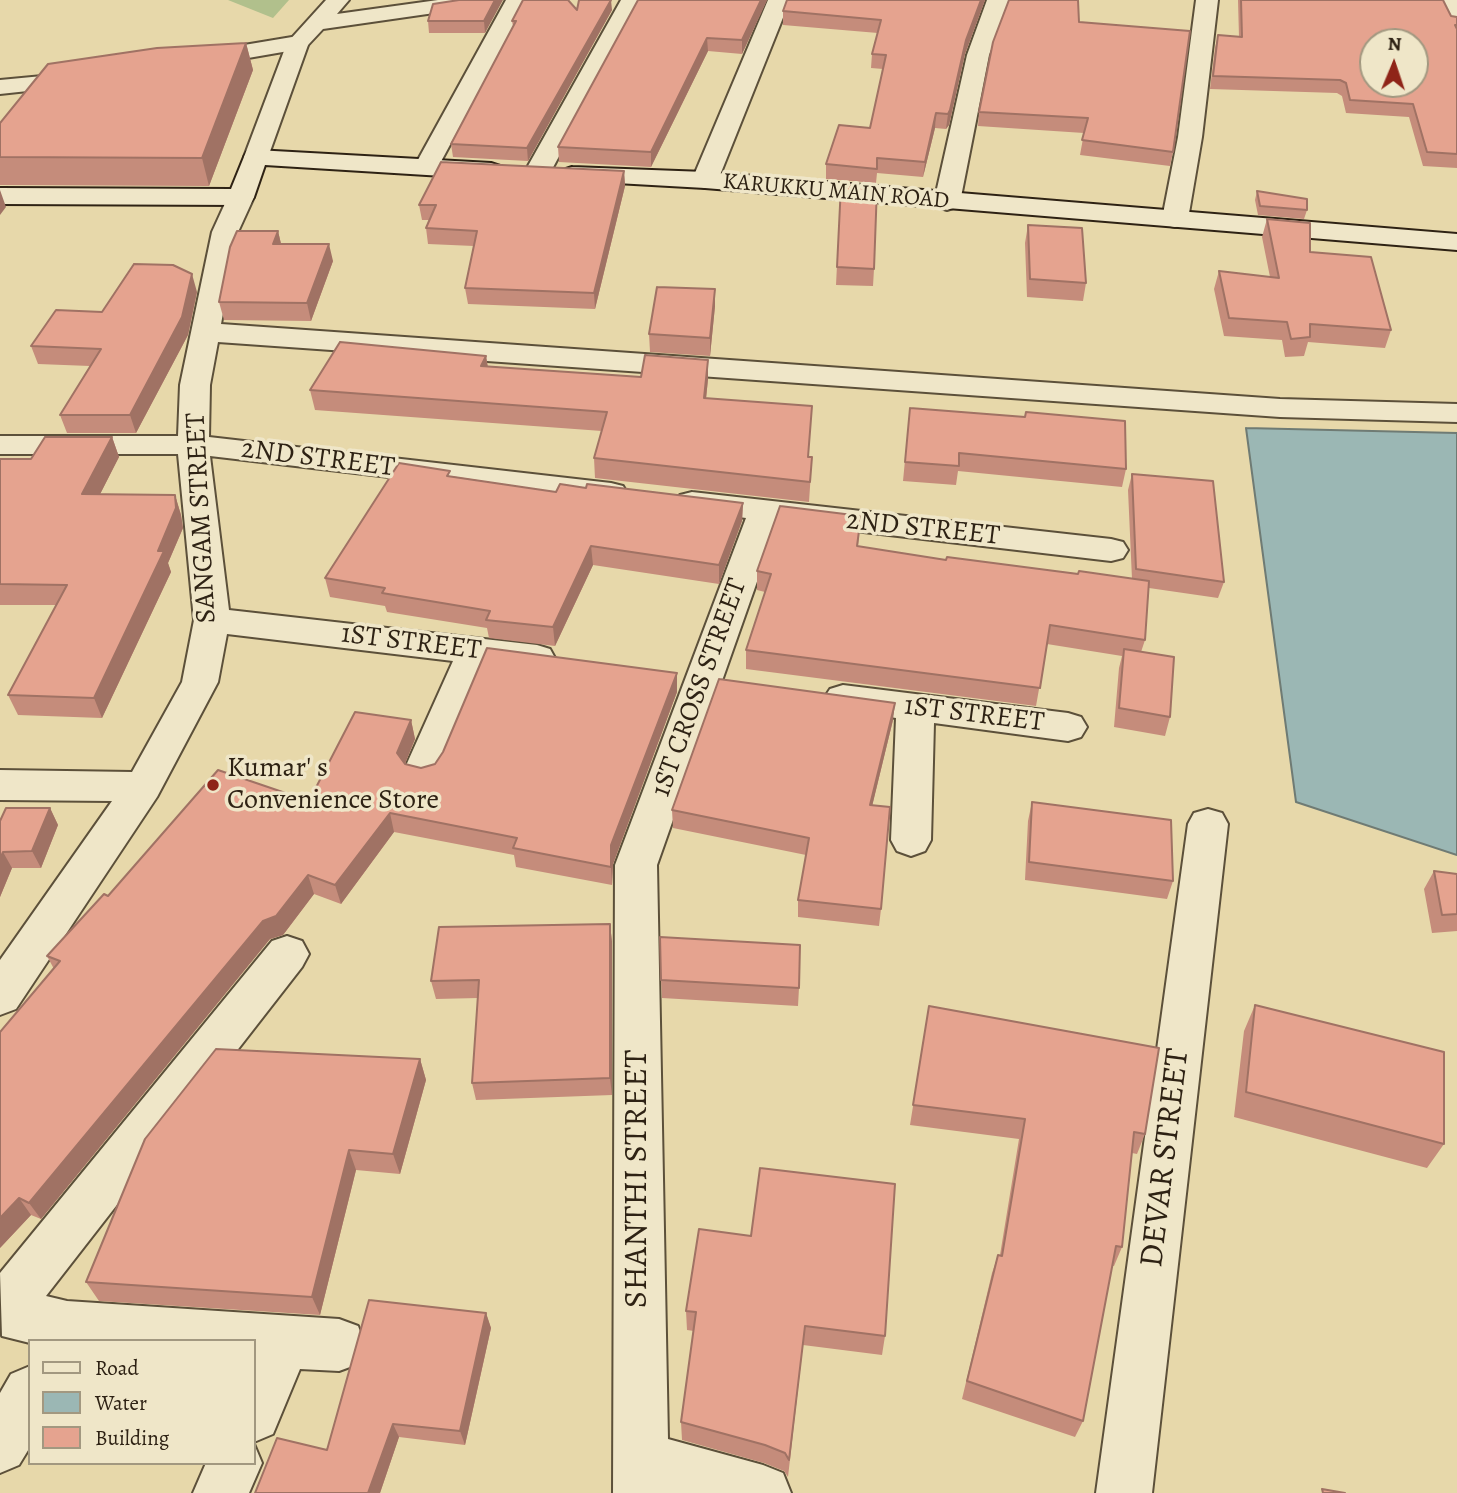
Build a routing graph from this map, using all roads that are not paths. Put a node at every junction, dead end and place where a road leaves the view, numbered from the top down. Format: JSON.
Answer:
{"nodes":[{"id":1,"x":338,"y":0,"type":"edge"},
{"id":2,"x":483,"y":0,"type":"edge"},
{"id":3,"x":517,"y":0,"type":"edge"},
{"id":4,"x":632,"y":0,"type":"edge"},
{"id":5,"x":779,"y":0,"type":"edge"},
{"id":6,"x":998,"y":0,"type":"edge"},
{"id":7,"x":1207,"y":0,"type":"edge"},
{"id":8,"x":1447,"y":0,"type":"edge"},
{"id":9,"x":1457,"y":22,"type":"edge"},
{"id":10,"x":319,"y":23,"type":"junction"},
{"id":11,"x":298,"y":43,"type":"junction"},
{"id":12,"x":179,"y":63,"type":"edge"},
{"id":13,"x":113,"y":75,"type":"edge"},
{"id":14,"x":48,"y":83,"type":"junction"},
{"id":15,"x":0,"y":87,"type":"edge"},
{"id":16,"x":32,"y":103,"type":"edge"},
{"id":17,"x":256,"y":157,"type":"junction"},
{"id":18,"x":426,"y":167,"type":"junction"},
{"id":19,"x":537,"y":173,"type":"junction"},
{"id":20,"x":705,"y":180,"type":"junction"},
{"id":21,"x":0,"y":196,"type":"edge"},
{"id":22,"x":241,"y":197,"type":"junction"},
{"id":23,"x":947,"y":202,"type":"junction"},
{"id":24,"x":1175,"y":219,"type":"junction"},
{"id":25,"x":1457,"y":242,"type":"edge"},
{"id":26,"x":205,"y":332,"type":"junction"},
{"id":27,"x":1457,"y":413,"type":"edge"},
{"id":28,"x":0,"y":445,"type":"edge"},
{"id":29,"x":193,"y":445,"type":"junction"},
{"id":30,"x":765,"y":511,"type":"junction"},
{"id":31,"x":1111,"y":550,"type":"dead end"},
{"id":32,"x":212,"y":620,"type":"junction"},
{"id":33,"x":476,"y":650,"type":"junction"},
{"id":34,"x":569,"y":663,"type":"edge"},
{"id":35,"x":689,"y":678,"type":"junction"},
{"id":36,"x":742,"y":685,"type":"edge"},
{"id":37,"x":809,"y":694,"type":"edge"},
{"id":38,"x":915,"y":708,"type":"junction"},
{"id":39,"x":1069,"y":727,"type":"dead end"},
{"id":40,"x":424,"y":770,"type":"edge"},
{"id":41,"x":0,"y":785,"type":"edge"},
{"id":42,"x":143,"y":788,"type":"junction"},
{"id":43,"x":1208,"y":824,"type":"dead end"},
{"id":44,"x":911,"y":841,"type":"dead end"},
{"id":45,"x":636,"y":865,"type":"joint"},
{"id":46,"x":287,"y":954,"type":"dead end"},
{"id":47,"x":0,"y":996,"type":"edge"},
{"id":48,"x":1,"y":1311,"type":"edge"},
{"id":49,"x":63,"y":1334,"type":"edge"},
{"id":50,"x":201,"y":1339,"type":"edge"},
{"id":51,"x":256,"y":1341,"type":"edge"},
{"id":52,"x":284,"y":1342,"type":"junction"},
{"id":53,"x":339,"y":1345,"type":"dead end"},
{"id":54,"x":28,"y":1397,"type":"edge"},
{"id":55,"x":256,"y":1410,"type":"edge"},
{"id":56,"x":0,"y":1446,"type":"edge"},
{"id":57,"x":233,"y":1465,"type":"edge"},
{"id":58,"x":641,"y":1476,"type":"edge"},
{"id":59,"x":222,"y":1493,"type":"edge"},
{"id":60,"x":763,"y":1493,"type":"edge"},
{"id":61,"x":1124,"y":1493,"type":"edge"}],
"edges":[{"from":1,"to":10,"type":"street"},
{"from":2,"to":10,"type":"street"},
{"from":3,"to":18,"type":"street"},
{"from":4,"to":19,"type":"street"},
{"from":5,"to":20,"type":"street"},
{"from":6,"to":23,"type":"street"},
{"from":7,"to":24,"type":"street"},
{"from":8,"to":9,"type":"street"},
{"from":10,"to":11,"type":"street"},
{"from":11,"to":12,"type":"street"},
{"from":11,"to":17,"type":"street"},
{"from":13,"to":14,"type":"street"},
{"from":14,"to":15,"type":"street"},
{"from":14,"to":16,"type":"street"},
{"from":17,"to":18,"type":"street","name":"KARUKKU MAIN ROAD"},
{"from":17,"to":22,"type":"street"},
{"from":18,"to":19,"type":"street","name":"KARUKKU MAIN ROAD"},
{"from":19,"to":20,"type":"street","name":"KARUKKU MAIN ROAD"},
{"from":20,"to":23,"type":"street","name":"KARUKKU MAIN ROAD"},
{"from":21,"to":22,"type":"street"},
{"from":22,"to":26,"type":"street","name":"SANGAM STREET"},
{"from":23,"to":24,"type":"street","name":"KARUKKU MAIN ROAD"},
{"from":24,"to":25,"type":"street","name":"KARUKKU MAIN ROAD"},
{"from":26,"to":27,"type":"street"},
{"from":26,"to":29,"type":"street","name":"SANGAM STREET"},
{"from":28,"to":29,"type":"street","name":"2ND STREET"},
{"from":29,"to":30,"type":"street","name":"2ND STREET"},
{"from":29,"to":32,"type":"street","name":"SANGAM STREET"},
{"from":30,"to":31,"type":"street","name":"2ND STREET"},
{"from":30,"to":35,"type":"street","name":"1ST CROSS STREET"},
{"from":32,"to":33,"type":"street","name":"1ST STREET"},
{"from":32,"to":42,"type":"street","name":"SANGAM STREET"},
{"from":33,"to":34,"type":"street","name":"1ST STREET"},
{"from":33,"to":40,"type":"street"},
{"from":35,"to":36,"type":"street"},
{"from":35,"to":45,"type":"street","name":"1ST CROSS STREET"},
{"from":37,"to":38,"type":"street","name":"1ST STREET"},
{"from":38,"to":39,"type":"street","name":"1ST STREET"},
{"from":38,"to":44,"type":"street"},
{"from":41,"to":42,"type":"street"},
{"from":42,"to":47,"type":"street","name":"SANGAM STREET"},
{"from":43,"to":61,"type":"street","name":"DEVAR STREET"},
{"from":45,"to":58,"type":"street","name":"SHANTHI STREET"},
{"from":46,"to":48,"type":"street"},
{"from":48,"to":49,"type":"street"},
{"from":49,"to":50,"type":"street"},
{"from":51,"to":52,"type":"street"},
{"from":52,"to":53,"type":"street"},
{"from":52,"to":55,"type":"street"},
{"from":54,"to":56,"type":"street"},
{"from":57,"to":59,"type":"street"},
{"from":58,"to":60,"type":"street"}]}
